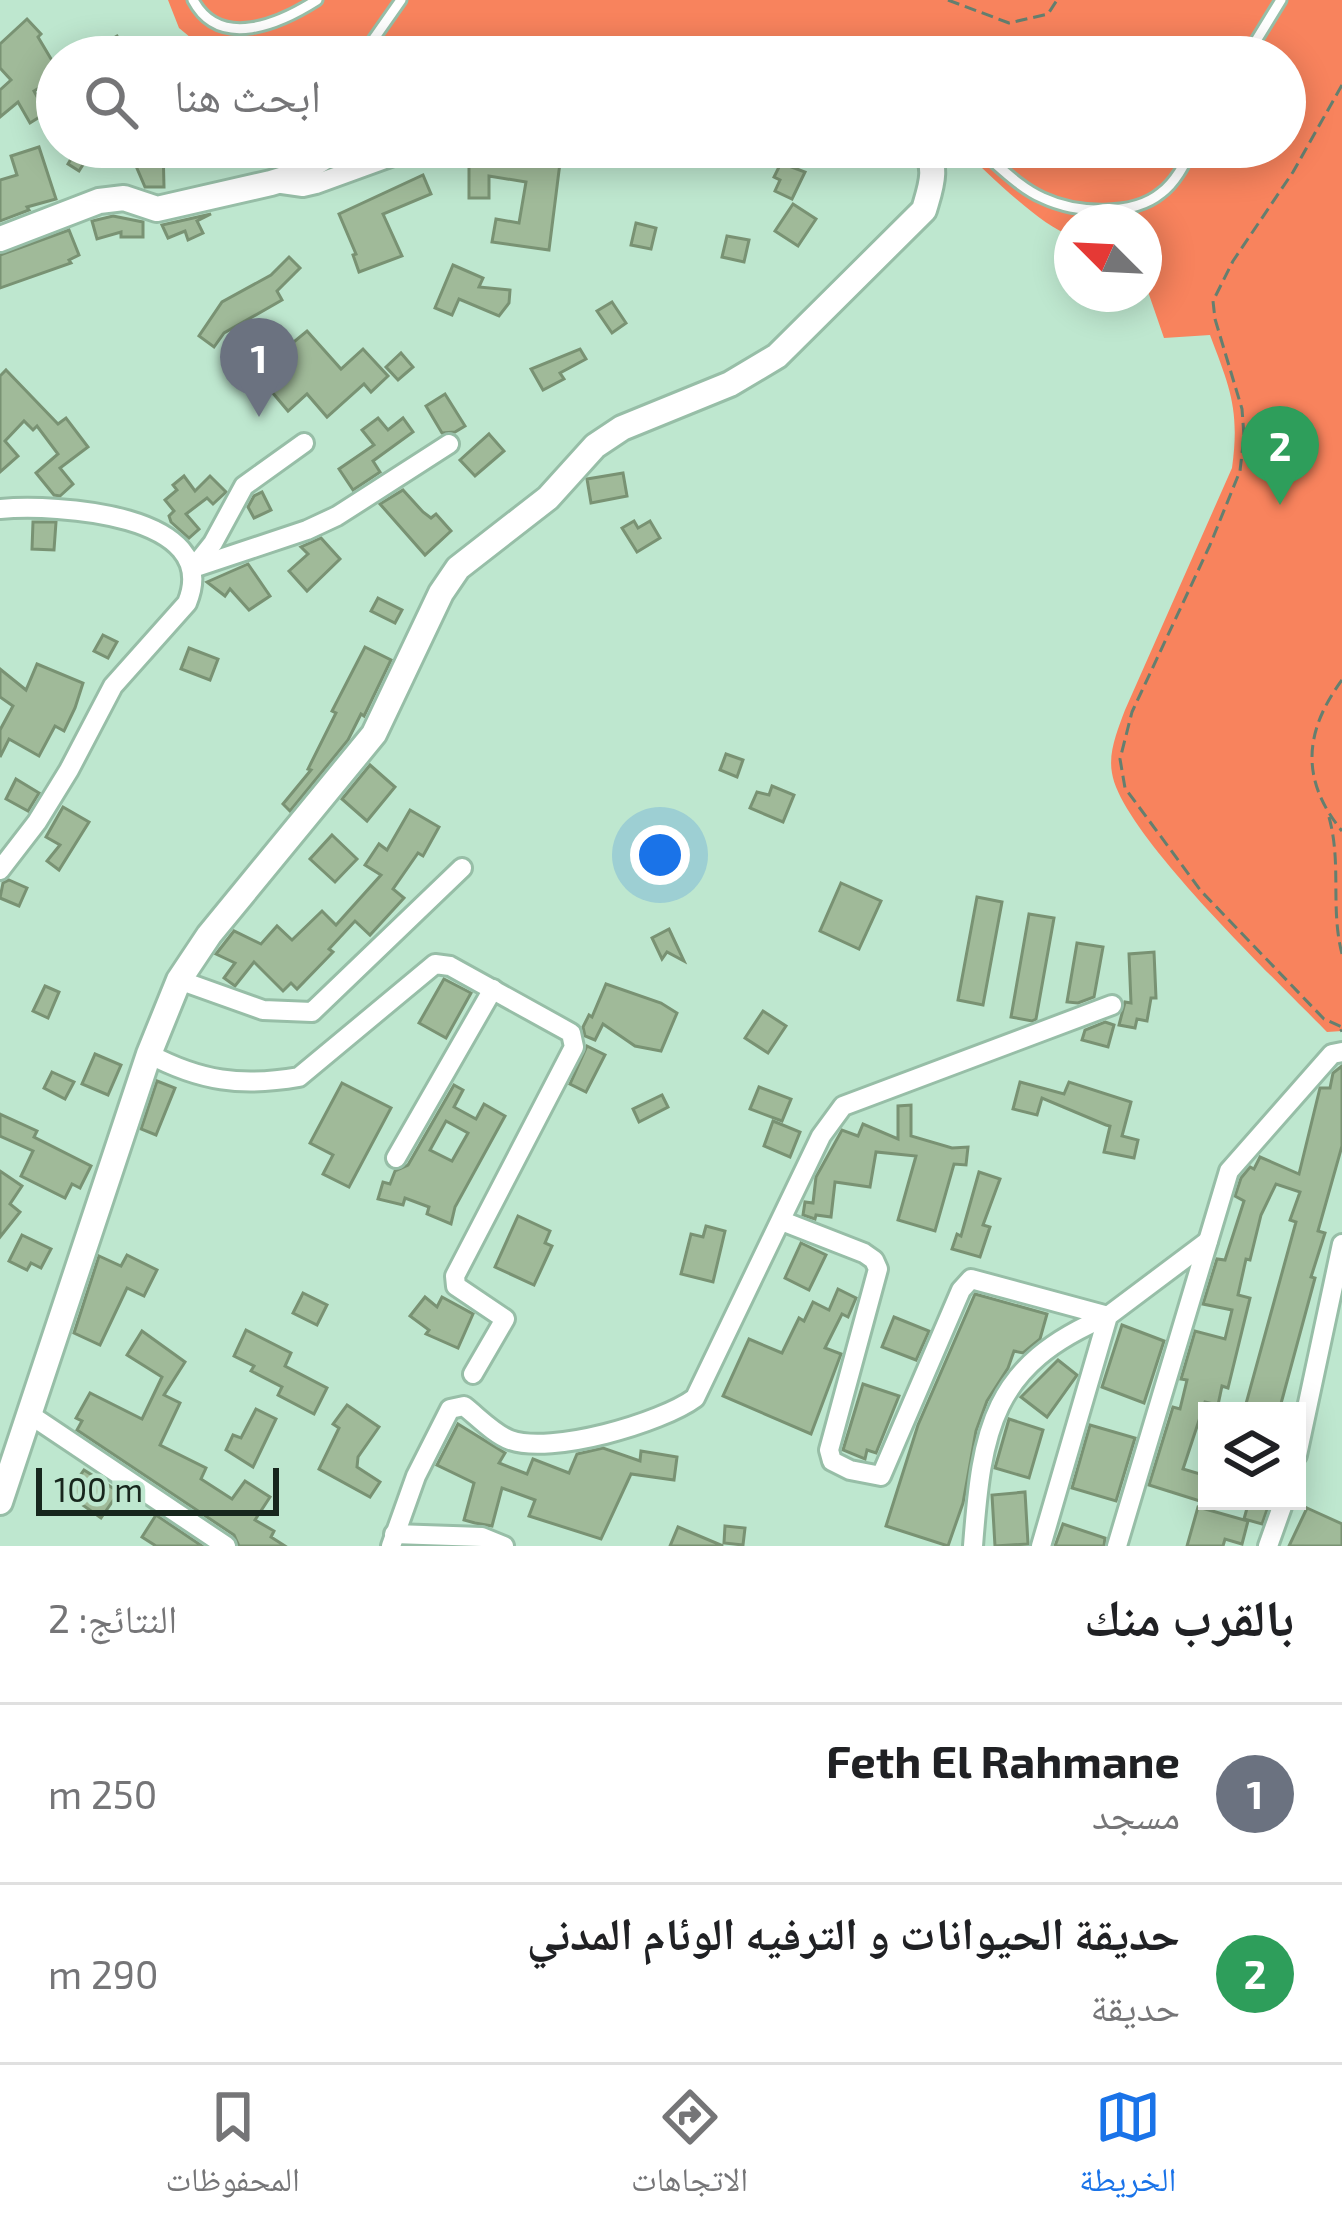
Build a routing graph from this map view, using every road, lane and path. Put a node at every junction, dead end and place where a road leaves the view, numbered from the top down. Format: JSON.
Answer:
{"nodes":[{"id":1,"x":193,"y":0,"type":"edge"},
{"id":2,"x":317,"y":0,"type":"edge"},
{"id":3,"x":401,"y":0,"type":"edge"},
{"id":4,"x":948,"y":0,"type":"edge"},
{"id":5,"x":1058,"y":0,"type":"edge"},
{"id":6,"x":1281,"y":0,"type":"edge"},
{"id":7,"x":376,"y":36,"type":"edge"},
{"id":8,"x":1259,"y":36,"type":"edge"},
{"id":9,"x":1342,"y":85,"type":"edge"},
{"id":10,"x":1306,"y":149,"type":"edge"},
{"id":11,"x":307,"y":168,"type":"edge"},
{"id":12,"x":360,"y":168,"type":"edge"},
{"id":13,"x":931,"y":168,"type":"edge"},
{"id":14,"x":1003,"y":168,"type":"edge"},
{"id":15,"x":1181,"y":168,"type":"edge"},
{"id":16,"x":1295,"y":168,"type":"edge"},
{"id":17,"x":271,"y":183,"type":"junction"},
{"id":18,"x":0,"y":239,"type":"edge"},
{"id":19,"x":304,"y":443,"type":"dead end"},
{"id":20,"x":449,"y":444,"type":"dead end"},
{"id":21,"x":0,"y":509,"type":"edge"},
{"id":22,"x":193,"y":568,"type":"junction"},
{"id":23,"x":1342,"y":680,"type":"edge"},
{"id":24,"x":1329,"y":815,"type":"junction"},
{"id":25,"x":1342,"y":831,"type":"edge"},
{"id":26,"x":1341,"y":861,"type":"edge"},
{"id":27,"x":462,"y":868,"type":"dead end"},
{"id":28,"x":0,"y":870,"type":"edge"},
{"id":29,"x":1342,"y":954,"type":"edge"},
{"id":30,"x":178,"y":980,"type":"junction"},
{"id":31,"x":493,"y":989,"type":"junction"},
{"id":32,"x":1112,"y":1005,"type":"dead end"},
{"id":33,"x":1341,"y":1030,"type":"edge"},
{"id":34,"x":1342,"y":1052,"type":"edge"},
{"id":35,"x":148,"y":1054,"type":"junction"},
{"id":36,"x":396,"y":1158,"type":"dead end"},
{"id":37,"x":782,"y":1221,"type":"junction"},
{"id":38,"x":1208,"y":1241,"type":"junction"},
{"id":39,"x":1342,"y":1244,"type":"edge"},
{"id":40,"x":1336,"y":1315,"type":"edge"},
{"id":41,"x":1108,"y":1316,"type":"junction"},
{"id":42,"x":473,"y":1375,"type":"dead end"},
{"id":43,"x":29,"y":1414,"type":"junction"},
{"id":44,"x":1306,"y":1423,"type":"edge"},
{"id":45,"x":0,"y":1502,"type":"edge"},
{"id":46,"x":1281,"y":1510,"type":"edge"},
{"id":47,"x":392,"y":1540,"type":"edge"},
{"id":48,"x":226,"y":1546,"type":"edge"},
{"id":49,"x":504,"y":1546,"type":"edge"},
{"id":50,"x":973,"y":1546,"type":"edge"},
{"id":51,"x":1041,"y":1546,"type":"edge"},
{"id":52,"x":1117,"y":1546,"type":"edge"},
{"id":53,"x":1268,"y":1546,"type":"edge"}],
"edges":[{"from":1,"to":2,"type":"lane"},
{"from":3,"to":7,"type":"lane"},
{"from":4,"to":5,"type":"path"},
{"from":6,"to":8,"type":"lane"},
{"from":9,"to":10,"type":"path"},
{"from":11,"to":17,"type":"street"},
{"from":12,"to":17,"type":"street"},
{"from":13,"to":30,"type":"street"},
{"from":14,"to":15,"type":"lane"},
{"from":16,"to":33,"type":"path"},
{"from":17,"to":18,"type":"street"},
{"from":19,"to":22,"type":"street"},
{"from":20,"to":22,"type":"street"},
{"from":21,"to":22,"type":"street"},
{"from":22,"to":28,"type":"street"},
{"from":23,"to":24,"type":"path"},
{"from":24,"to":25,"type":"path"},
{"from":24,"to":26,"type":"path"},
{"from":26,"to":29,"type":"path"},
{"from":27,"to":30,"type":"street"},
{"from":30,"to":35,"type":"street"},
{"from":31,"to":35,"type":"street"},
{"from":31,"to":36,"type":"street"},
{"from":31,"to":42,"type":"street"},
{"from":32,"to":37,"type":"street"},
{"from":34,"to":38,"type":"street"},
{"from":35,"to":43,"type":"street"},
{"from":37,"to":41,"type":"street"},
{"from":37,"to":47,"type":"street"},
{"from":38,"to":41,"type":"street"},
{"from":38,"to":52,"type":"street"},
{"from":39,"to":40,"type":"street"},
{"from":40,"to":44,"type":"street"},
{"from":41,"to":50,"type":"street"},
{"from":41,"to":51,"type":"street"},
{"from":43,"to":45,"type":"street"},
{"from":43,"to":48,"type":"street"},
{"from":46,"to":53,"type":"street"},
{"from":47,"to":49,"type":"street"}]}
